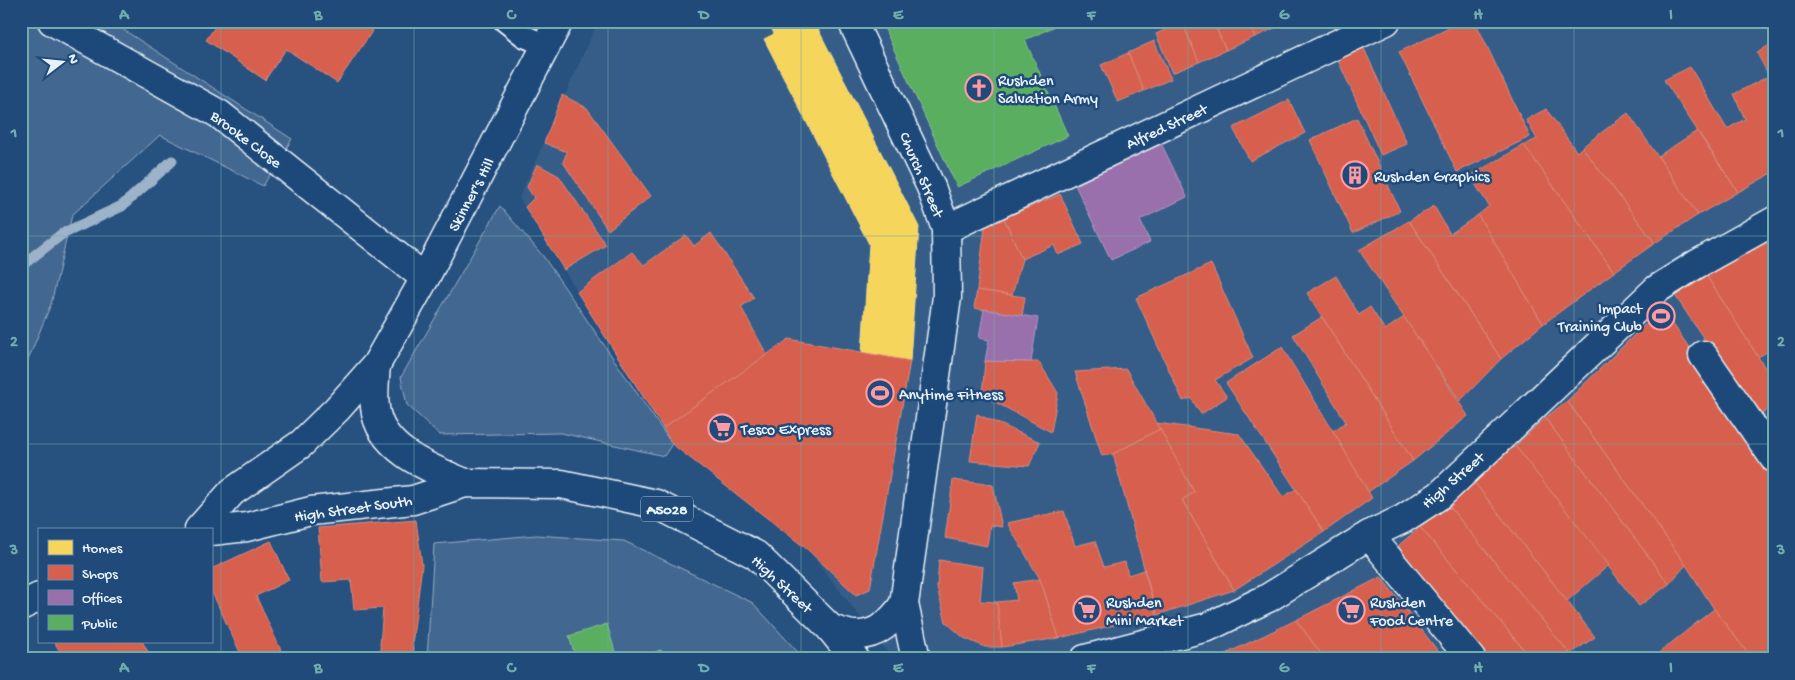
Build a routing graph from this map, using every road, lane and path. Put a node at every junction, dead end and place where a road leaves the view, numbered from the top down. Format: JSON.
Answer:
{"nodes":[{"id":1,"x":52,"y":21,"type":"edge"},
{"id":2,"x":505,"y":21,"type":"edge"},
{"id":3,"x":559,"y":21,"type":"edge"},
{"id":4,"x":852,"y":21,"type":"edge"},
{"id":5,"x":1386,"y":21,"type":"edge"},
{"id":6,"x":547,"y":46,"type":"junction"},
{"id":7,"x":1774,"y":221,"type":"edge"},
{"id":8,"x":946,"y":229,"type":"junction"},
{"id":9,"x":425,"y":278,"type":"junction"},
{"id":10,"x":1703,"y":355,"type":"dead end"},
{"id":11,"x":376,"y":365,"type":"junction"},
{"id":12,"x":1774,"y":458,"type":"edge"},
{"id":13,"x":464,"y":483,"type":"junction"},
{"id":14,"x":201,"y":528,"type":"edge"},
{"id":15,"x":212,"y":531,"type":"edge"},
{"id":16,"x":1369,"y":535,"type":"junction"},
{"id":17,"x":38,"y":598,"type":"edge"},
{"id":18,"x":904,"y":604,"type":"junction"},
{"id":19,"x":21,"y":606,"type":"edge"},
{"id":20,"x":831,"y":629,"type":"junction"},
{"id":21,"x":920,"y":655,"type":"edge"},
{"id":22,"x":854,"y":659,"type":"edge"},
{"id":23,"x":1085,"y":659,"type":"edge"},
{"id":24,"x":1471,"y":659,"type":"edge"}],
"edges":[{"from":1,"to":9,"type":"street","name":"Brooke Close"},
{"from":2,"to":6,"type":"lane"},
{"from":3,"to":6,"type":"street","name":"Skinner's Hill","number":"A5028"},
{"from":4,"to":8,"type":"street","name":"Church Street"},
{"from":5,"to":8,"type":"street","name":"Alfred Street"},
{"from":6,"to":9,"type":"street","name":"Skinner's Hill","number":"A5028"},
{"from":7,"to":16,"type":"street","name":"High Street"},
{"from":8,"to":18,"type":"street","name":"Church Street"},
{"from":9,"to":11,"type":"street","name":"Skinner's Hill","number":"A5028"},
{"from":10,"to":12,"type":"street"},
{"from":11,"to":13,"type":"street","name":"Skinner's Hill","number":"A5028"},
{"from":11,"to":14,"type":"street","name":"Skinner's Hill","number":"A5028"},
{"from":13,"to":15,"type":"street","name":"High Street South","number":"A5028"},
{"from":13,"to":20,"type":"street","name":"High Street","number":"A5028"},
{"from":16,"to":23,"type":"street","name":"High Street"},
{"from":16,"to":24,"type":"street"},
{"from":17,"to":19,"type":"street"},
{"from":18,"to":20,"type":"street"},
{"from":18,"to":21,"type":"street","name":"Church Street"},
{"from":20,"to":22,"type":"street","name":"High Street","number":"A5028"}]}
